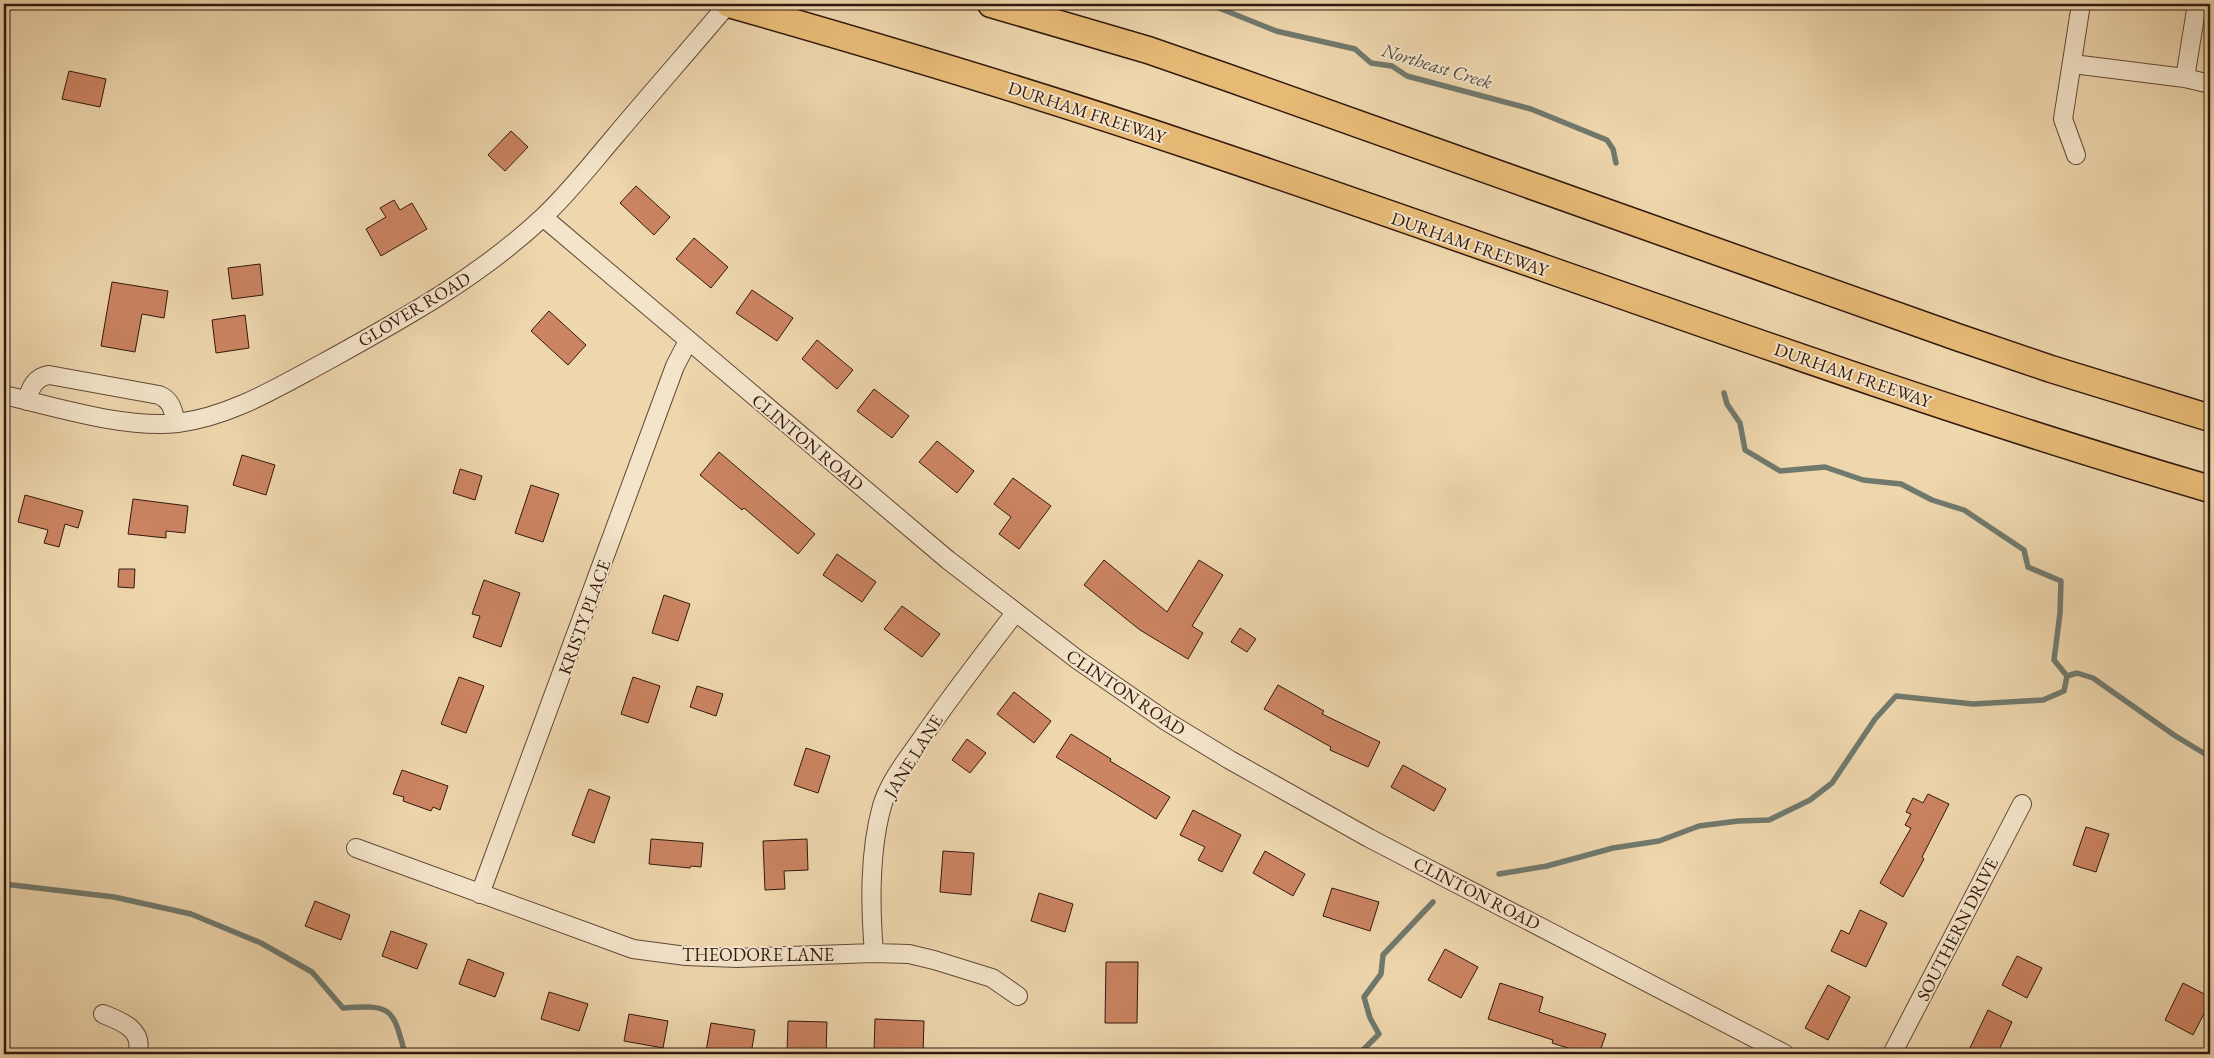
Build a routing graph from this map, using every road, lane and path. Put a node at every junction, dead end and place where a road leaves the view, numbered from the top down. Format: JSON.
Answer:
{"nodes":[{"id":1,"x":728,"y":4,"type":"edge"},
{"id":2,"x":991,"y":4,"type":"edge"},
{"id":3,"x":2081,"y":4,"type":"edge"},
{"id":4,"x":2197,"y":4,"type":"edge"},
{"id":5,"x":2072,"y":64,"type":"junction"},
{"id":6,"x":2185,"y":78,"type":"junction"},
{"id":7,"x":2210,"y":84,"type":"edge"},
{"id":8,"x":2076,"y":156,"type":"dead end"},
{"id":9,"x":543,"y":217,"type":"junction"},
{"id":10,"x":688,"y":341,"type":"junction"},
{"id":11,"x":4,"y":396,"type":"edge"},
{"id":12,"x":27,"y":401,"type":"junction"},
{"id":13,"x":2210,"y":418,"type":"edge"},
{"id":14,"x":176,"y":423,"type":"junction"},
{"id":15,"x":2210,"y":489,"type":"edge"},
{"id":16,"x":1015,"y":614,"type":"junction"},
{"id":17,"x":2022,"y":804,"type":"dead end"},
{"id":18,"x":356,"y":848,"type":"dead end"},
{"id":19,"x":480,"y":894,"type":"junction"},
{"id":20,"x":874,"y":953,"type":"junction"},
{"id":21,"x":1018,"y":996,"type":"dead end"},
{"id":22,"x":103,"y":1014,"type":"dead end"},
{"id":23,"x":137,"y":1054,"type":"edge"},
{"id":24,"x":1785,"y":1054,"type":"edge"},
{"id":25,"x":1892,"y":1054,"type":"edge"}],
"edges":[{"from":1,"to":9,"type":"street","name":"GLOVER ROAD"},
{"from":1,"to":15,"type":"highway","name":"DURHAM FREEWAY"},
{"from":2,"to":13,"type":"highway"},
{"from":3,"to":5,"type":"street"},
{"from":4,"to":6,"type":"street"},
{"from":5,"to":6,"type":"street"},
{"from":5,"to":8,"type":"street"},
{"from":6,"to":7,"type":"street"},
{"from":9,"to":10,"type":"street","name":"CLINTON ROAD"},
{"from":9,"to":14,"type":"street","name":"GLOVER ROAD"},
{"from":10,"to":16,"type":"street","name":"CLINTON ROAD"},
{"from":10,"to":19,"type":"street","name":"KRISTY PLACE"},
{"from":11,"to":12,"type":"street","name":"GLOVER ROAD"},
{"from":12,"to":14,"type":"street","name":"GLOVER ROAD"},
{"from":12,"to":14,"type":"street"},
{"from":16,"to":20,"type":"street","name":"JANE LANE"},
{"from":16,"to":24,"type":"street","name":"CLINTON ROAD"},
{"from":17,"to":25,"type":"street","name":"SOUTHERN DRIVE"},
{"from":18,"to":19,"type":"street","name":"THEODORE LANE"},
{"from":19,"to":20,"type":"street","name":"THEODORE LANE"},
{"from":20,"to":21,"type":"street","name":"THEODORE LANE"},
{"from":22,"to":23,"type":"street"}]}
